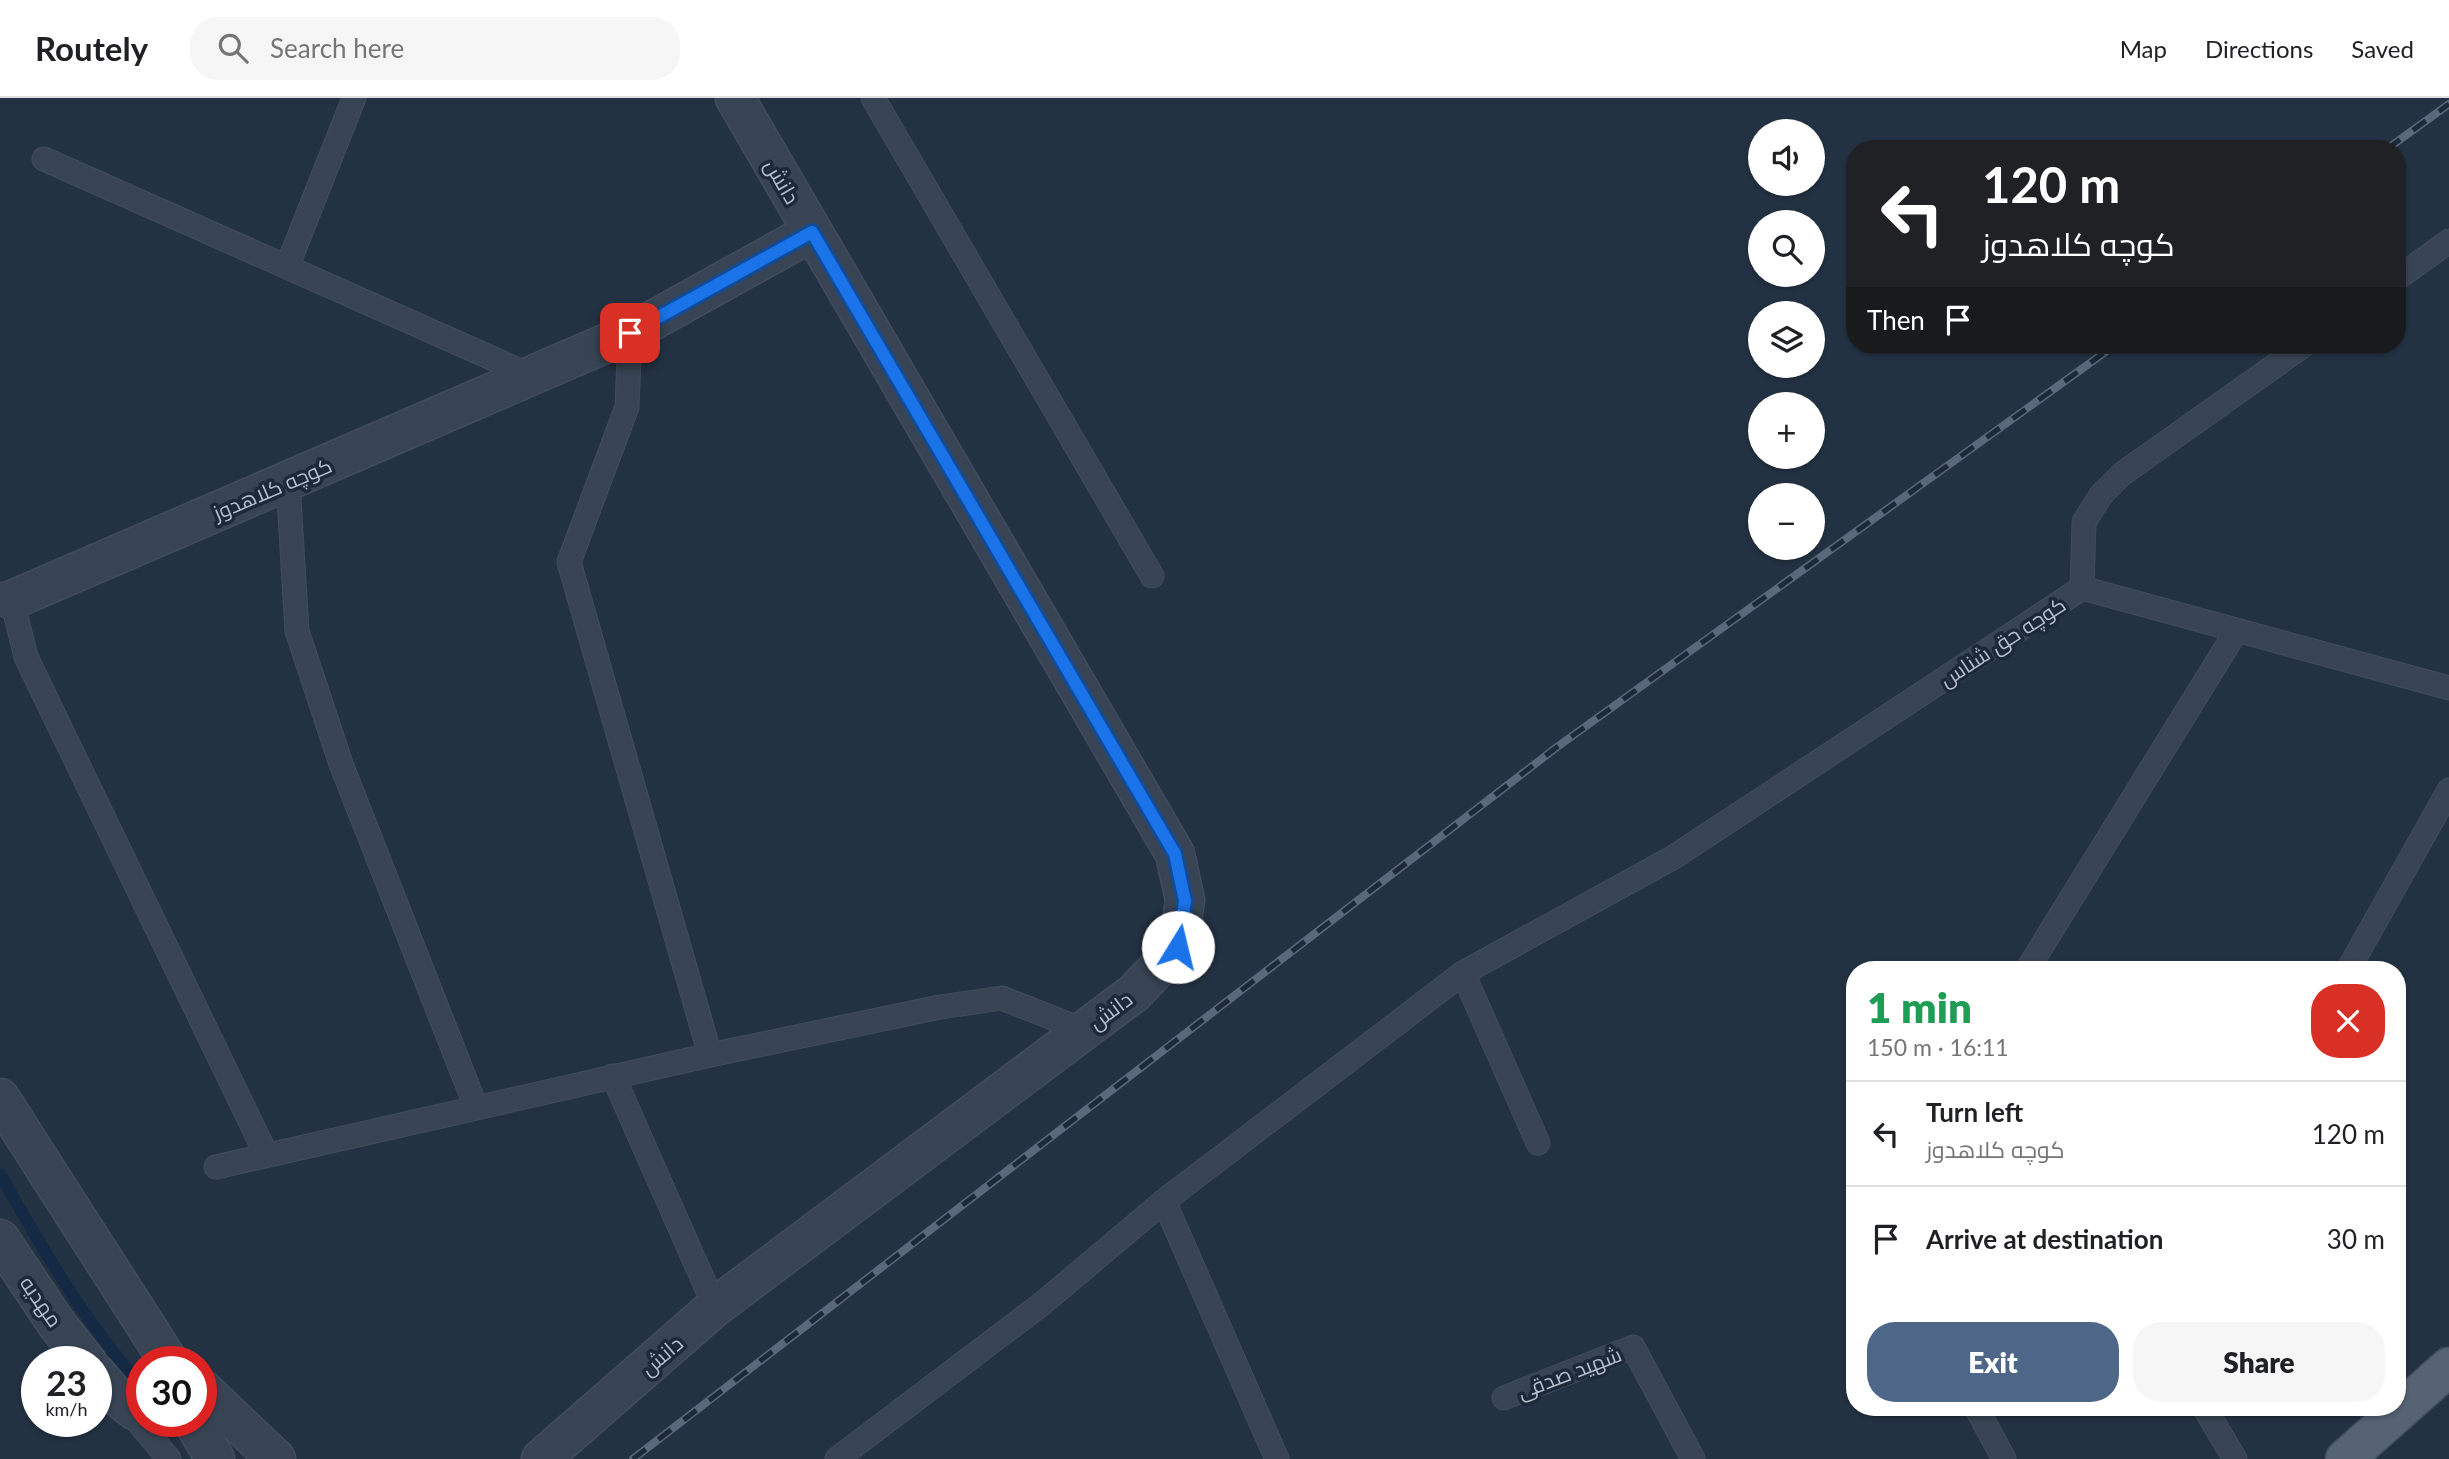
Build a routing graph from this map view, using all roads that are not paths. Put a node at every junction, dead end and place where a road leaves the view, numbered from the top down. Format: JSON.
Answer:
{"nodes":[{"id":1,"x":354,"y":98,"type":"edge"},
{"id":2,"x":735,"y":98,"type":"edge"},
{"id":3,"x":873,"y":98,"type":"edge"},
{"id":4,"x":44,"y":159,"type":"dead end"},
{"id":5,"x":812,"y":232,"type":"junction"},
{"id":6,"x":2449,"y":241,"type":"edge"},
{"id":7,"x":287,"y":267,"type":"junction"},
{"id":8,"x":2406,"y":272,"type":"edge"},
{"id":9,"x":630,"y":333,"type":"junction"},
{"id":10,"x":2291,"y":354,"type":"edge"},
{"id":11,"x":532,"y":376,"type":"junction"},
{"id":12,"x":288,"y":482,"type":"junction"},
{"id":13,"x":1152,"y":576,"type":"dead end"},
{"id":14,"x":2082,"y":588,"type":"junction"},
{"id":15,"x":6,"y":597,"type":"edge"},
{"id":16,"x":2237,"y":630,"type":"junction"},
{"id":17,"x":2449,"y":688,"type":"edge"},
{"id":18,"x":2449,"y":790,"type":"edge"},
{"id":19,"x":2032,"y":961,"type":"edge"},
{"id":20,"x":2353,"y":961,"type":"edge"},
{"id":21,"x":1463,"y":973,"type":"junction"},
{"id":22,"x":1083,"y":1030,"type":"junction"},
{"id":23,"x":710,"y":1055,"type":"junction"},
{"id":24,"x":613,"y":1076,"type":"junction"},
{"id":25,"x":0,"y":1098,"type":"edge"},
{"id":26,"x":476,"y":1107,"type":"junction"},
{"id":27,"x":1538,"y":1143,"type":"dead end"},
{"id":28,"x":265,"y":1154,"type":"junction"},
{"id":29,"x":216,"y":1167,"type":"dead end"},
{"id":30,"x":1164,"y":1201,"type":"junction"},
{"id":31,"x":0,"y":1239,"type":"edge"},
{"id":32,"x":715,"y":1307,"type":"junction"},
{"id":33,"x":74,"y":1346,"type":"edge"},
{"id":34,"x":162,"y":1346,"type":"edge"},
{"id":35,"x":2449,"y":1367,"type":"edge"},
{"id":36,"x":117,"y":1393,"type":"edge"},
{"id":37,"x":1504,"y":1398,"type":"dead end"},
{"id":38,"x":217,"y":1403,"type":"edge"},
{"id":39,"x":2406,"y":1405,"type":"edge"},
{"id":40,"x":1981,"y":1416,"type":"edge"},
{"id":41,"x":2209,"y":1416,"type":"edge"},
{"id":42,"x":2394,"y":1416,"type":"edge"},
{"id":43,"x":203,"y":1437,"type":"edge"},
{"id":44,"x":169,"y":1459,"type":"edge"},
{"id":45,"x":215,"y":1459,"type":"edge"},
{"id":46,"x":276,"y":1459,"type":"edge"},
{"id":47,"x":541,"y":1459,"type":"edge"},
{"id":48,"x":837,"y":1459,"type":"edge"},
{"id":49,"x":1277,"y":1459,"type":"edge"},
{"id":50,"x":1693,"y":1459,"type":"edge"},
{"id":51,"x":2004,"y":1459,"type":"edge"},
{"id":52,"x":2235,"y":1459,"type":"edge"},
{"id":53,"x":2345,"y":1459,"type":"edge"}],
"edges":[{"from":1,"to":7,"type":"lane"},
{"from":2,"to":5,"type":"street","name":"دانش"},
{"from":3,"to":13,"type":"lane"},
{"from":4,"to":7,"type":"lane"},
{"from":5,"to":9,"type":"street","name":"کوچه کلاهدوز"},
{"from":5,"to":22,"type":"street","name":"دانش"},
{"from":6,"to":8,"type":"lane"},
{"from":7,"to":11,"type":"lane"},
{"from":9,"to":11,"type":"street","name":"کوچه کلاهدوز"},
{"from":9,"to":23,"type":"lane"},
{"from":10,"to":14,"type":"lane"},
{"from":11,"to":12,"type":"street","name":"کوچه کلاهدوز"},
{"from":12,"to":15,"type":"street","name":"کوچه کلاهدوز"},
{"from":12,"to":26,"type":"lane"},
{"from":14,"to":16,"type":"lane","name":"کوچه حق شناس"},
{"from":14,"to":21,"type":"lane","name":"کوچه حق شناس"},
{"from":15,"to":28,"type":"lane"},
{"from":16,"to":17,"type":"lane","name":"کوچه حق شناس"},
{"from":16,"to":19,"type":"lane"},
{"from":18,"to":20,"type":"lane"},
{"from":21,"to":27,"type":"lane"},
{"from":21,"to":30,"type":"lane","name":"کوچه حق شناس"},
{"from":22,"to":23,"type":"lane"},
{"from":22,"to":32,"type":"street","name":"دانش"},
{"from":23,"to":24,"type":"lane"},
{"from":24,"to":26,"type":"lane"},
{"from":24,"to":32,"type":"lane"},
{"from":25,"to":34,"type":"street"},
{"from":26,"to":28,"type":"lane"},
{"from":28,"to":29,"type":"lane"},
{"from":30,"to":48,"type":"lane","name":"کوچه حق شناس"},
{"from":30,"to":49,"type":"lane"},
{"from":31,"to":33,"type":"street","name":"مهدیه"},
{"from":32,"to":47,"type":"street","name":"دانش"},
{"from":35,"to":39,"type":"main road"},
{"from":36,"to":44,"type":"lane"},
{"from":37,"to":50,"type":"lane","name":"شهید صدقی"},
{"from":38,"to":46,"type":"street"},
{"from":40,"to":51,"type":"lane"},
{"from":41,"to":52,"type":"lane"},
{"from":42,"to":53,"type":"main road"},
{"from":43,"to":45,"type":"street"}]}
